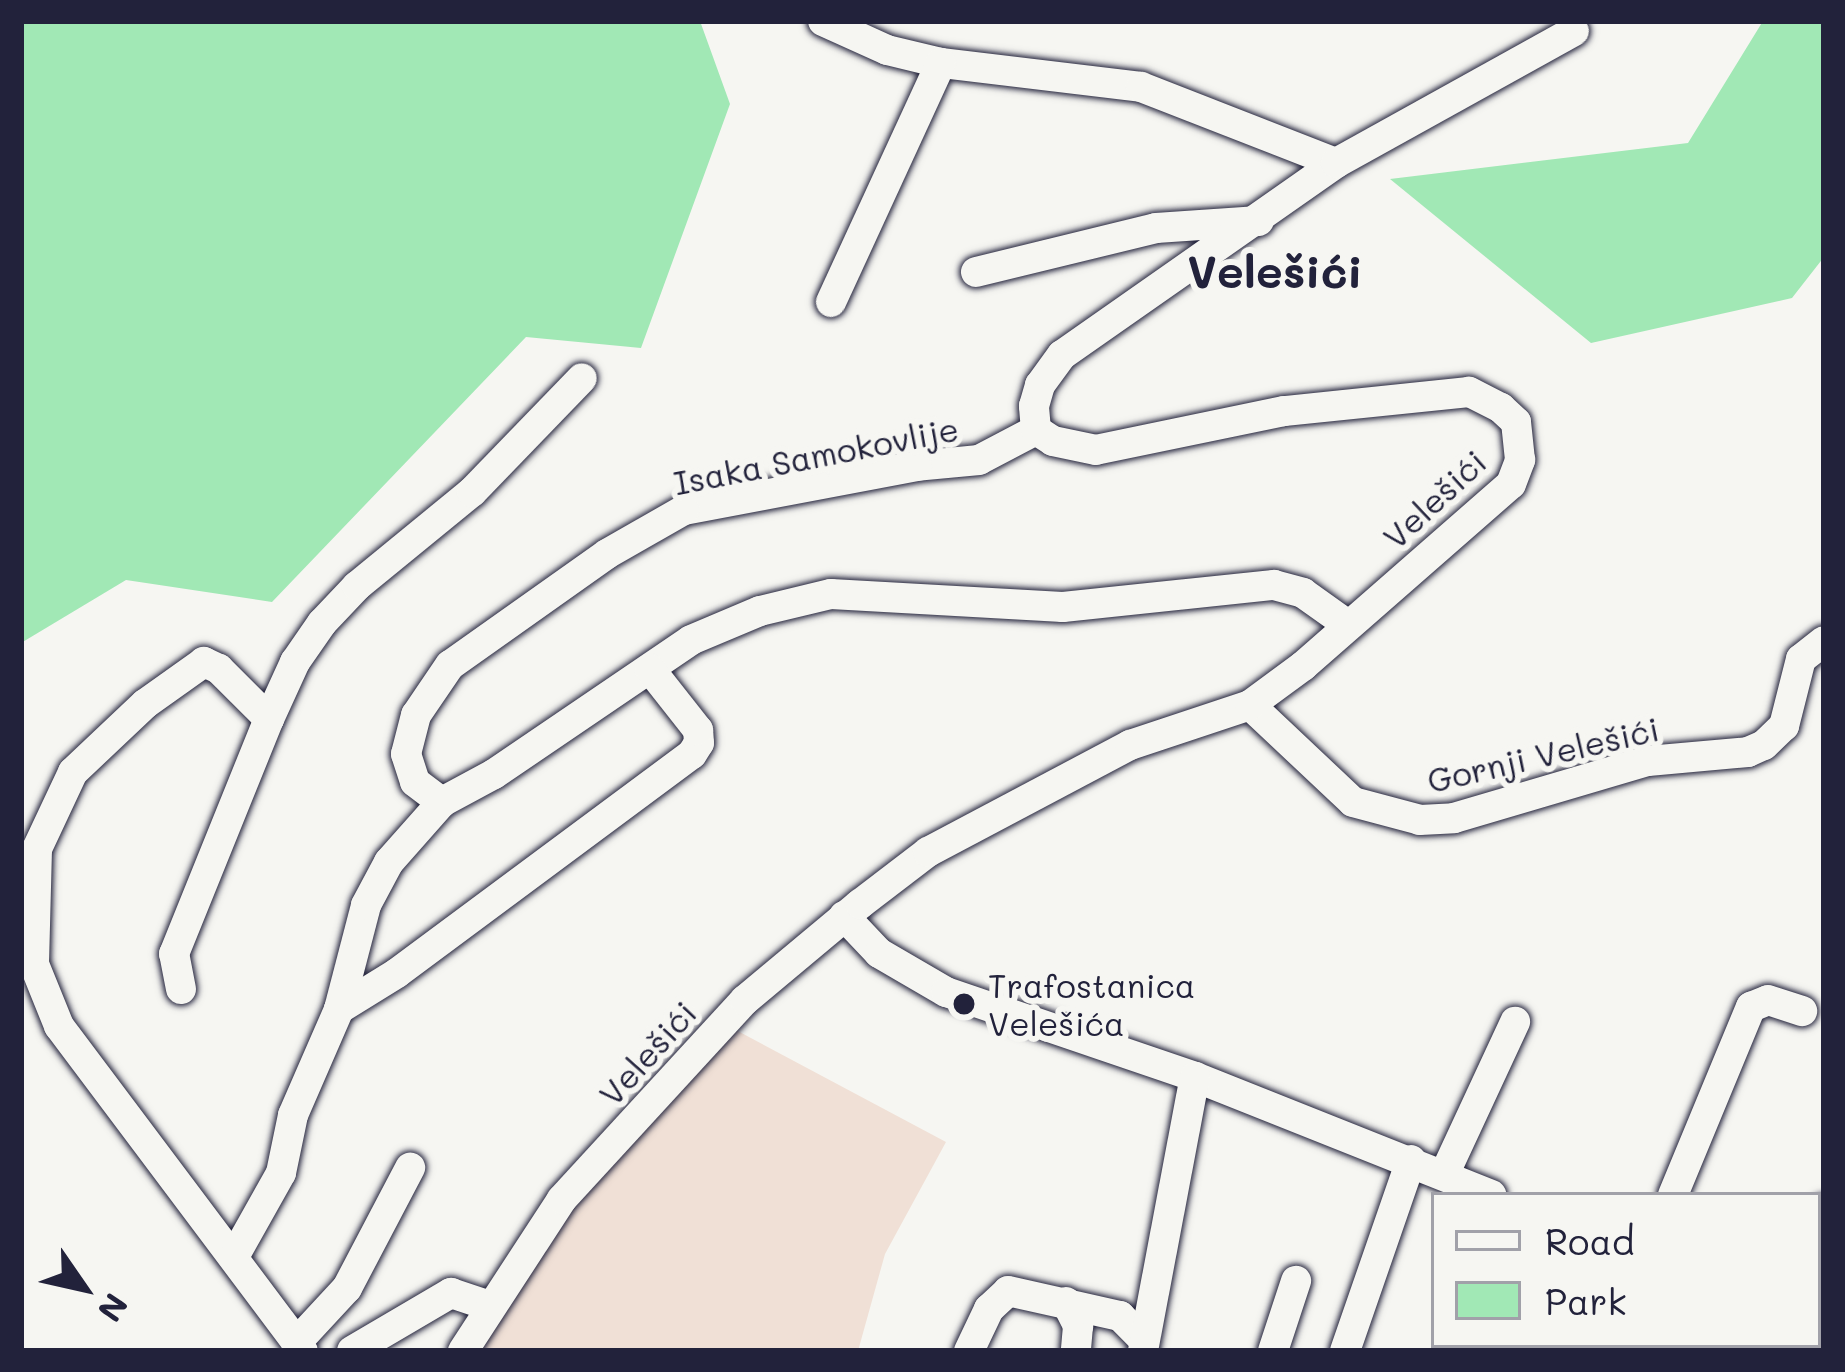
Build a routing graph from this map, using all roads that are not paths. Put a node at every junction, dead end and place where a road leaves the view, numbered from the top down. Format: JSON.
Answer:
{"nodes":[{"id":1,"x":824,"y":21,"type":"edge"},
{"id":2,"x":1574,"y":31,"type":"dead end"},
{"id":3,"x":941,"y":64,"type":"junction"},
{"id":4,"x":1336,"y":163,"type":"junction"},
{"id":5,"x":1258,"y":221,"type":"junction"},
{"id":6,"x":976,"y":272,"type":"dead end"},
{"id":7,"x":831,"y":302,"type":"dead end"},
{"id":8,"x":582,"y":378,"type":"dead end"},
{"id":9,"x":1036,"y":430,"type":"junction"},
{"id":10,"x":1348,"y":625,"type":"junction"},
{"id":11,"x":1824,"y":640,"type":"edge"},
{"id":12,"x":650,"y":669,"type":"junction"},
{"id":13,"x":1250,"y":705,"type":"junction"},
{"id":14,"x":269,"y":719,"type":"junction"},
{"id":15,"x":442,"y":802,"type":"junction"},
{"id":16,"x":844,"y":916,"type":"junction"},
{"id":17,"x":181,"y":989,"type":"dead end"},
{"id":18,"x":339,"y":1009,"type":"junction"},
{"id":19,"x":1802,"y":1011,"type":"dead end"},
{"id":20,"x":1515,"y":1022,"type":"dead end"},
{"id":21,"x":1195,"y":1077,"type":"junction"},
{"id":22,"x":1411,"y":1160,"type":"junction"},
{"id":23,"x":410,"y":1168,"type":"dead end"},
{"id":24,"x":1444,"y":1174,"type":"junction"},
{"id":25,"x":1484,"y":1192,"type":"edge"},
{"id":26,"x":1674,"y":1192,"type":"edge"},
{"id":27,"x":235,"y":1255,"type":"junction"},
{"id":28,"x":1296,"y":1281,"type":"dead end"},
{"id":29,"x":1066,"y":1302,"type":"junction"},
{"id":30,"x":490,"y":1306,"type":"junction"},
{"id":31,"x":1144,"y":1345,"type":"edge"},
{"id":32,"x":299,"y":1347,"type":"edge"},
{"id":33,"x":352,"y":1351,"type":"edge"},
{"id":34,"x":463,"y":1351,"type":"edge"},
{"id":35,"x":969,"y":1351,"type":"edge"},
{"id":36,"x":1076,"y":1351,"type":"edge"},
{"id":37,"x":1273,"y":1351,"type":"edge"},
{"id":38,"x":1345,"y":1351,"type":"edge"}],
"edges":[{"from":1,"to":3,"type":"street"},
{"from":2,"to":4,"type":"street"},
{"from":3,"to":4,"type":"street"},
{"from":3,"to":7,"type":"street"},
{"from":4,"to":5,"type":"street"},
{"from":5,"to":6,"type":"street"},
{"from":5,"to":9,"type":"street"},
{"from":8,"to":14,"type":"street"},
{"from":9,"to":10,"type":"street","name":"Velešići"},
{"from":9,"to":15,"type":"street","name":"Isaka Samokovlije"},
{"from":10,"to":12,"type":"street"},
{"from":10,"to":13,"type":"street","name":"Velešići"},
{"from":11,"to":13,"type":"street","name":"Gornji Velešići"},
{"from":12,"to":15,"type":"street"},
{"from":12,"to":18,"type":"street"},
{"from":13,"to":16,"type":"street","name":"Velešići"},
{"from":14,"to":17,"type":"street"},
{"from":14,"to":27,"type":"street"},
{"from":15,"to":18,"type":"street"},
{"from":16,"to":21,"type":"street"},
{"from":16,"to":30,"type":"street","name":"Velešići"},
{"from":18,"to":27,"type":"street"},
{"from":19,"to":26,"type":"street"},
{"from":20,"to":24,"type":"street"},
{"from":21,"to":22,"type":"street"},
{"from":21,"to":31,"type":"street"},
{"from":22,"to":24,"type":"street"},
{"from":22,"to":38,"type":"street"},
{"from":23,"to":32,"type":"street"},
{"from":24,"to":25,"type":"street"},
{"from":27,"to":32,"type":"street"},
{"from":28,"to":37,"type":"street"},
{"from":29,"to":31,"type":"street"},
{"from":29,"to":35,"type":"street"},
{"from":29,"to":36,"type":"street"},
{"from":30,"to":33,"type":"street"},
{"from":30,"to":34,"type":"street","name":"Velešići"}]}
